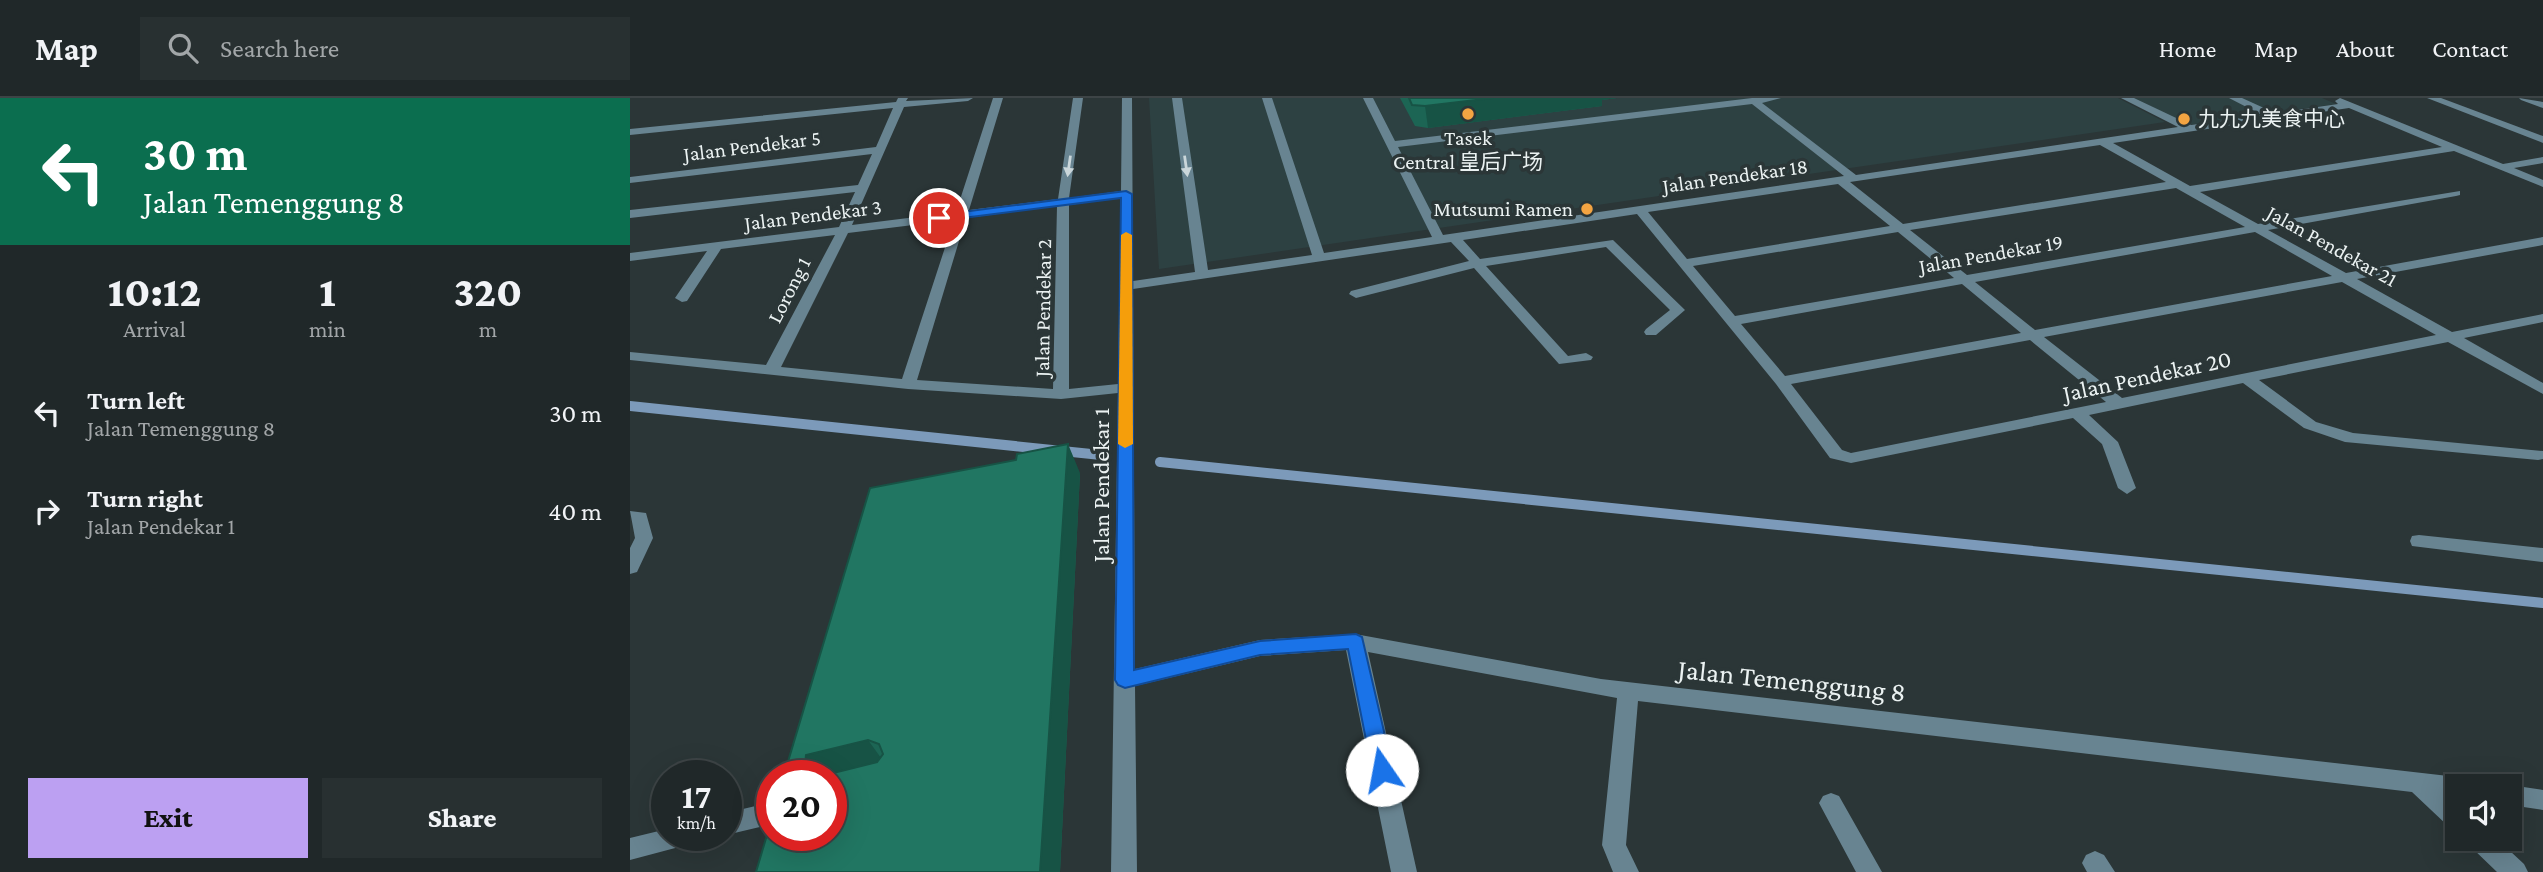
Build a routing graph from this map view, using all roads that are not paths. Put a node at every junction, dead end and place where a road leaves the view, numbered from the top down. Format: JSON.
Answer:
{"nodes":[{"id":1,"x":968,"y":98,"type":"edge"},
{"id":2,"x":998,"y":98,"type":"edge"},
{"id":3,"x":1079,"y":98,"type":"edge"},
{"id":4,"x":1127,"y":98,"type":"edge"},
{"id":5,"x":1177,"y":98,"type":"edge"},
{"id":6,"x":1268,"y":98,"type":"edge"},
{"id":7,"x":1368,"y":98,"type":"edge"},
{"id":8,"x":1699,"y":98,"type":"edge"},
{"id":9,"x":1776,"y":98,"type":"edge"},
{"id":10,"x":2126,"y":98,"type":"edge"},
{"id":11,"x":2234,"y":98,"type":"edge"},
{"id":12,"x":2333,"y":98,"type":"edge"},
{"id":13,"x":2432,"y":98,"type":"edge"},
{"id":14,"x":2524,"y":98,"type":"edge"},
{"id":15,"x":1754,"y":101,"type":"junction"},
{"id":16,"x":901,"y":102,"type":"edge"},
{"id":17,"x":2350,"y":105,"type":"junction"},
{"id":18,"x":2543,"y":105,"type":"edge"},
{"id":19,"x":1708,"y":106,"type":"junction"},
{"id":20,"x":2273,"y":116,"type":"junction"},
{"id":21,"x":2188,"y":128,"type":"junction"},
{"id":22,"x":630,"y":132,"type":"edge"},
{"id":23,"x":2543,"y":140,"type":"edge"},
{"id":24,"x":2101,"y":141,"type":"junction"},
{"id":25,"x":1392,"y":145,"type":"junction"},
{"id":26,"x":2454,"y":148,"type":"junction"},
{"id":27,"x":878,"y":150,"type":"junction"},
{"id":28,"x":2543,"y":160,"type":"edge"},
{"id":29,"x":2502,"y":167,"type":"junction"},
{"id":30,"x":1847,"y":178,"type":"junction"},
{"id":31,"x":630,"y":180,"type":"edge"},
{"id":32,"x":2543,"y":184,"type":"edge"},
{"id":33,"x":2183,"y":187,"type":"junction"},
{"id":34,"x":862,"y":188,"type":"junction"},
{"id":35,"x":2456,"y":193,"type":"dead end"},
{"id":36,"x":1126,"y":194,"type":"junction"},
{"id":37,"x":1063,"y":202,"type":"junction"},
{"id":38,"x":1639,"y":209,"type":"junction"},
{"id":39,"x":630,"y":214,"type":"edge"},
{"id":40,"x":962,"y":215,"type":"junction"},
{"id":41,"x":1899,"y":227,"type":"junction"},
{"id":42,"x":2258,"y":229,"type":"junction"},
{"id":43,"x":843,"y":231,"type":"junction"},
{"id":44,"x":1454,"y":237,"type":"junction"},
{"id":45,"x":1439,"y":239,"type":"junction"},
{"id":46,"x":2543,"y":241,"type":"edge"},
{"id":47,"x":717,"y":246,"type":"junction"},
{"id":48,"x":630,"y":257,"type":"edge"},
{"id":49,"x":1319,"y":257,"type":"junction"},
{"id":50,"x":1478,"y":263,"type":"junction"},
{"id":51,"x":1684,"y":263,"type":"junction"},
{"id":52,"x":1202,"y":275,"type":"junction"},
{"id":53,"x":2348,"y":279,"type":"junction"},
{"id":54,"x":1964,"y":280,"type":"junction"},
{"id":55,"x":1126,"y":286,"type":"junction"},
{"id":56,"x":1356,"y":294,"type":"dead end"},
{"id":57,"x":682,"y":298,"type":"dead end"},
{"id":58,"x":2543,"y":318,"type":"edge"},
{"id":59,"x":1732,"y":321,"type":"junction"},
{"id":60,"x":1651,"y":332,"type":"dead end"},
{"id":61,"x":2031,"y":334,"type":"junction"},
{"id":62,"x":2452,"y":337,"type":"junction"},
{"id":63,"x":630,"y":356,"type":"edge"},
{"id":64,"x":1586,"y":357,"type":"dead end"},
{"id":65,"x":772,"y":369,"type":"junction"},
{"id":66,"x":2247,"y":379,"type":"junction"},
{"id":67,"x":1782,"y":380,"type":"junction"},
{"id":68,"x":908,"y":384,"type":"junction"},
{"id":69,"x":1126,"y":388,"type":"junction"},
{"id":70,"x":2543,"y":388,"type":"edge"},
{"id":71,"x":1061,"y":394,"type":"junction"},
{"id":72,"x":2120,"y":405,"type":"junction"},
{"id":73,"x":2078,"y":414,"type":"junction"},
{"id":74,"x":2538,"y":455,"type":"dead end"},
{"id":75,"x":2127,"y":488,"type":"dead end"},
{"id":76,"x":630,"y":517,"type":"edge"},
{"id":77,"x":2419,"y":541,"type":"dead end"},
{"id":78,"x":2543,"y":555,"type":"edge"},
{"id":79,"x":630,"y":567,"type":"edge"},
{"id":80,"x":1356,"y":642,"type":"junction"},
{"id":81,"x":1125,"y":680,"type":"junction"},
{"id":82,"x":1628,"y":692,"type":"junction"},
{"id":83,"x":2416,"y":781,"type":"junction"},
{"id":84,"x":2445,"y":785,"type":"edge"},
{"id":85,"x":2522,"y":797,"type":"edge"},
{"id":86,"x":2543,"y":800,"type":"edge"},
{"id":87,"x":1831,"y":803,"type":"dead end"},
{"id":88,"x":2445,"y":807,"type":"edge"},
{"id":89,"x":651,"y":844,"type":"edge"},
{"id":90,"x":630,"y":849,"type":"edge"},
{"id":91,"x":2493,"y":851,"type":"edge"},
{"id":92,"x":1124,"y":872,"type":"edge"},
{"id":93,"x":1404,"y":872,"type":"edge"},
{"id":94,"x":1626,"y":872,"type":"edge"},
{"id":95,"x":1869,"y":872,"type":"edge"},
{"id":96,"x":2515,"y":872,"type":"edge"}],
"edges":[{"from":1,"to":16,"type":"street"},
{"from":2,"to":40,"type":"street"},
{"from":3,"to":37,"type":"street","name":"Jalan Pendekar 2","one_way":true},
{"from":4,"to":36,"type":"street","name":"Jalan Pendekar 1"},
{"from":5,"to":52,"type":"street","one_way":true},
{"from":6,"to":49,"type":"street"},
{"from":7,"to":25,"type":"street"},
{"from":8,"to":19,"type":"street"},
{"from":9,"to":15,"type":"street"},
{"from":10,"to":21,"type":"street"},
{"from":11,"to":20,"type":"street"},
{"from":12,"to":17,"type":"street"},
{"from":13,"to":23,"type":"street"},
{"from":14,"to":18,"type":"street"},
{"from":15,"to":19,"type":"street"},
{"from":15,"to":30,"type":"street"},
{"from":16,"to":22,"type":"street"},
{"from":16,"to":27,"type":"street","name":"Lorong 1"},
{"from":17,"to":20,"type":"street","name":"Jalan Pendekar 18"},
{"from":17,"to":26,"type":"street"},
{"from":19,"to":25,"type":"street"},
{"from":20,"to":21,"type":"street","name":"Jalan Pendekar 18"},
{"from":21,"to":24,"type":"street","name":"Jalan Pendekar 18"},
{"from":24,"to":30,"type":"street","name":"Jalan Pendekar 18"},
{"from":24,"to":33,"type":"street","name":"Jalan Pendekar 21"},
{"from":25,"to":45,"type":"street"},
{"from":26,"to":29,"type":"street"},
{"from":26,"to":33,"type":"street"},
{"from":27,"to":31,"type":"street","name":"Jalan Pendekar 5"},
{"from":27,"to":34,"type":"street","name":"Lorong 1"},
{"from":28,"to":29,"type":"street"},
{"from":29,"to":32,"type":"street"},
{"from":30,"to":38,"type":"street","name":"Jalan Pendekar 18"},
{"from":30,"to":41,"type":"street"},
{"from":33,"to":41,"type":"street"},
{"from":33,"to":42,"type":"street","name":"Jalan Pendekar 21"},
{"from":34,"to":39,"type":"street"},
{"from":34,"to":43,"type":"street","name":"Lorong 1"},
{"from":35,"to":42,"type":"street","name":"Jalan Pendekar 19"},
{"from":36,"to":37,"type":"street","name":"Jalan Pendekar 3"},
{"from":36,"to":55,"type":"street","name":"Jalan Pendekar 1"},
{"from":37,"to":40,"type":"street","name":"Jalan Pendekar 3"},
{"from":37,"to":71,"type":"street","name":"Jalan Pendekar 2"},
{"from":38,"to":44,"type":"street","name":"Jalan Pendekar 18"},
{"from":38,"to":51,"type":"street"},
{"from":40,"to":43,"type":"street","name":"Jalan Pendekar 3"},
{"from":40,"to":68,"type":"street"},
{"from":41,"to":51,"type":"street"},
{"from":41,"to":54,"type":"street"},
{"from":42,"to":53,"type":"street","name":"Jalan Pendekar 21"},
{"from":42,"to":54,"type":"street","name":"Jalan Pendekar 19"},
{"from":43,"to":47,"type":"street","name":"Jalan Pendekar 3"},
{"from":43,"to":65,"type":"street","name":"Lorong 1"},
{"from":44,"to":45,"type":"street","name":"Jalan Pendekar 18"},
{"from":44,"to":50,"type":"street"},
{"from":45,"to":49,"type":"street","name":"Jalan Pendekar 18"},
{"from":46,"to":53,"type":"street"},
{"from":47,"to":48,"type":"street","name":"Jalan Pendekar 3"},
{"from":47,"to":57,"type":"street"},
{"from":49,"to":52,"type":"street","name":"Jalan Pendekar 18"},
{"from":50,"to":56,"type":"street"},
{"from":50,"to":60,"type":"street"},
{"from":50,"to":64,"type":"street"},
{"from":51,"to":59,"type":"street"},
{"from":52,"to":55,"type":"street","name":"Jalan Pendekar 18"},
{"from":53,"to":61,"type":"street"},
{"from":53,"to":62,"type":"street","name":"Jalan Pendekar 21"},
{"from":54,"to":59,"type":"street","name":"Jalan Pendekar 19"},
{"from":54,"to":61,"type":"street"},
{"from":55,"to":69,"type":"street","name":"Jalan Pendekar 1"},
{"from":58,"to":62,"type":"street","name":"Jalan Pendekar 20"},
{"from":59,"to":67,"type":"street"},
{"from":61,"to":67,"type":"street"},
{"from":61,"to":72,"type":"street"},
{"from":62,"to":66,"type":"street","name":"Jalan Pendekar 20"},
{"from":62,"to":70,"type":"street","name":"Jalan Pendekar 21"},
{"from":63,"to":65,"type":"street"},
{"from":65,"to":68,"type":"street"},
{"from":66,"to":72,"type":"street","name":"Jalan Pendekar 20"},
{"from":66,"to":74,"type":"street"},
{"from":67,"to":73,"type":"street","name":"Jalan Pendekar 20"},
{"from":68,"to":71,"type":"street"},
{"from":69,"to":71,"type":"street"},
{"from":69,"to":81,"type":"street","name":"Jalan Pendekar 1"},
{"from":72,"to":73,"type":"street","name":"Jalan Pendekar 20"},
{"from":73,"to":75,"type":"street"},
{"from":76,"to":79,"type":"street"},
{"from":77,"to":78,"type":"street"},
{"from":80,"to":81,"type":"street","name":"Jalan Temenggung 8"},
{"from":80,"to":82,"type":"street","name":"Jalan Temenggung 8"},
{"from":80,"to":93,"type":"street"},
{"from":81,"to":92,"type":"street","name":"Jalan Pendekar 1"},
{"from":82,"to":83,"type":"street","name":"Jalan Temenggung 8"},
{"from":82,"to":94,"type":"street"},
{"from":83,"to":84,"type":"street","name":"Jalan Temenggung 8"},
{"from":83,"to":88,"type":"street"},
{"from":85,"to":86,"type":"street"},
{"from":87,"to":95,"type":"street"},
{"from":89,"to":90,"type":"street"},
{"from":91,"to":96,"type":"street"}]}
